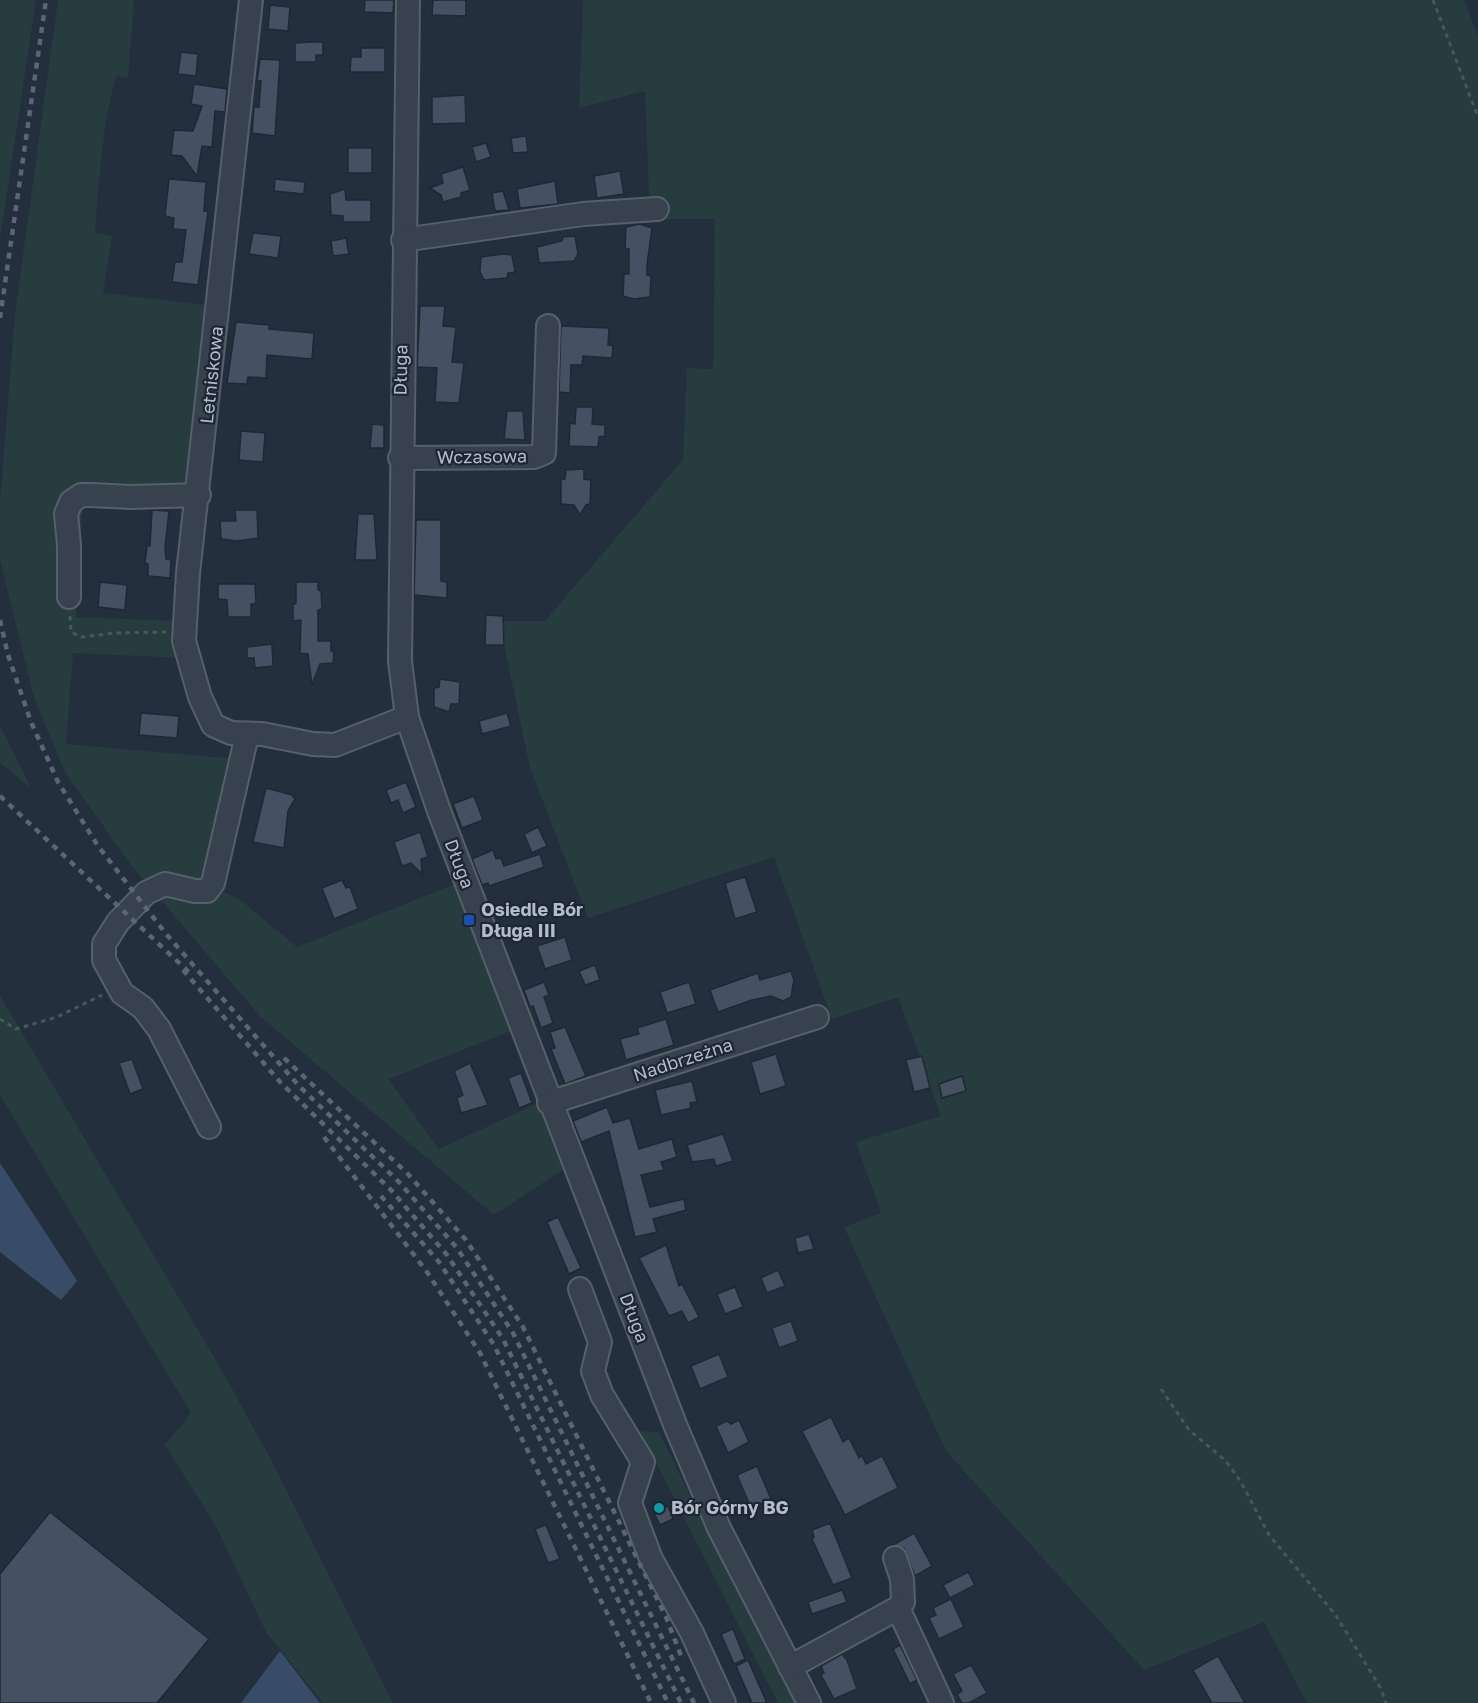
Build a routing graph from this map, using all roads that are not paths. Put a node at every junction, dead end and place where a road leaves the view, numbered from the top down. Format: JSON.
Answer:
{"nodes":[{"id":1,"x":251,"y":0,"type":"edge"},
{"id":2,"x":408,"y":0,"type":"edge"},
{"id":3,"x":657,"y":209,"type":"dead end"},
{"id":4,"x":404,"y":240,"type":"junction"},
{"id":5,"x":548,"y":326,"type":"dead end"},
{"id":6,"x":400,"y":458,"type":"junction"},
{"id":7,"x":199,"y":495,"type":"junction"},
{"id":8,"x":69,"y":597,"type":"road end"},
{"id":9,"x":407,"y":717,"type":"junction"},
{"id":10,"x":239,"y":734,"type":"junction"},
{"id":11,"x":817,"y":1017,"type":"dead end"},
{"id":12,"x":549,"y":1103,"type":"junction"},
{"id":13,"x":209,"y":1127,"type":"dead end"},
{"id":14,"x":580,"y":1289,"type":"dead end"},
{"id":15,"x":895,"y":1558,"type":"dead end"},
{"id":16,"x":898,"y":1608,"type":"junction"},
{"id":17,"x":790,"y":1667,"type":"junction"},
{"id":18,"x":724,"y":1703,"type":"edge"},
{"id":19,"x":809,"y":1703,"type":"edge"},
{"id":20,"x":942,"y":1703,"type":"edge"}],
"edges":[{"from":1,"to":7,"type":"street","name":"Letniskowa"},
{"from":2,"to":4,"type":"street","name":"Długa"},
{"from":3,"to":4,"type":"street"},
{"from":4,"to":6,"type":"street","name":"Długa"},
{"from":5,"to":6,"type":"street","name":"Wczasowa"},
{"from":6,"to":9,"type":"street","name":"Długa"},
{"from":7,"to":8,"type":"street"},
{"from":7,"to":10,"type":"street","name":"Letniskowa"},
{"from":9,"to":10,"type":"street"},
{"from":9,"to":12,"type":"street","name":"Długa"},
{"from":10,"to":13,"type":"street"},
{"from":11,"to":12,"type":"street","name":"Nadbrzeżna"},
{"from":12,"to":17,"type":"street","name":"Długa"},
{"from":14,"to":18,"type":"street"},
{"from":15,"to":16,"type":"street"},
{"from":16,"to":17,"type":"street"},
{"from":16,"to":20,"type":"street"},
{"from":17,"to":19,"type":"street","name":"Długa"}]}
